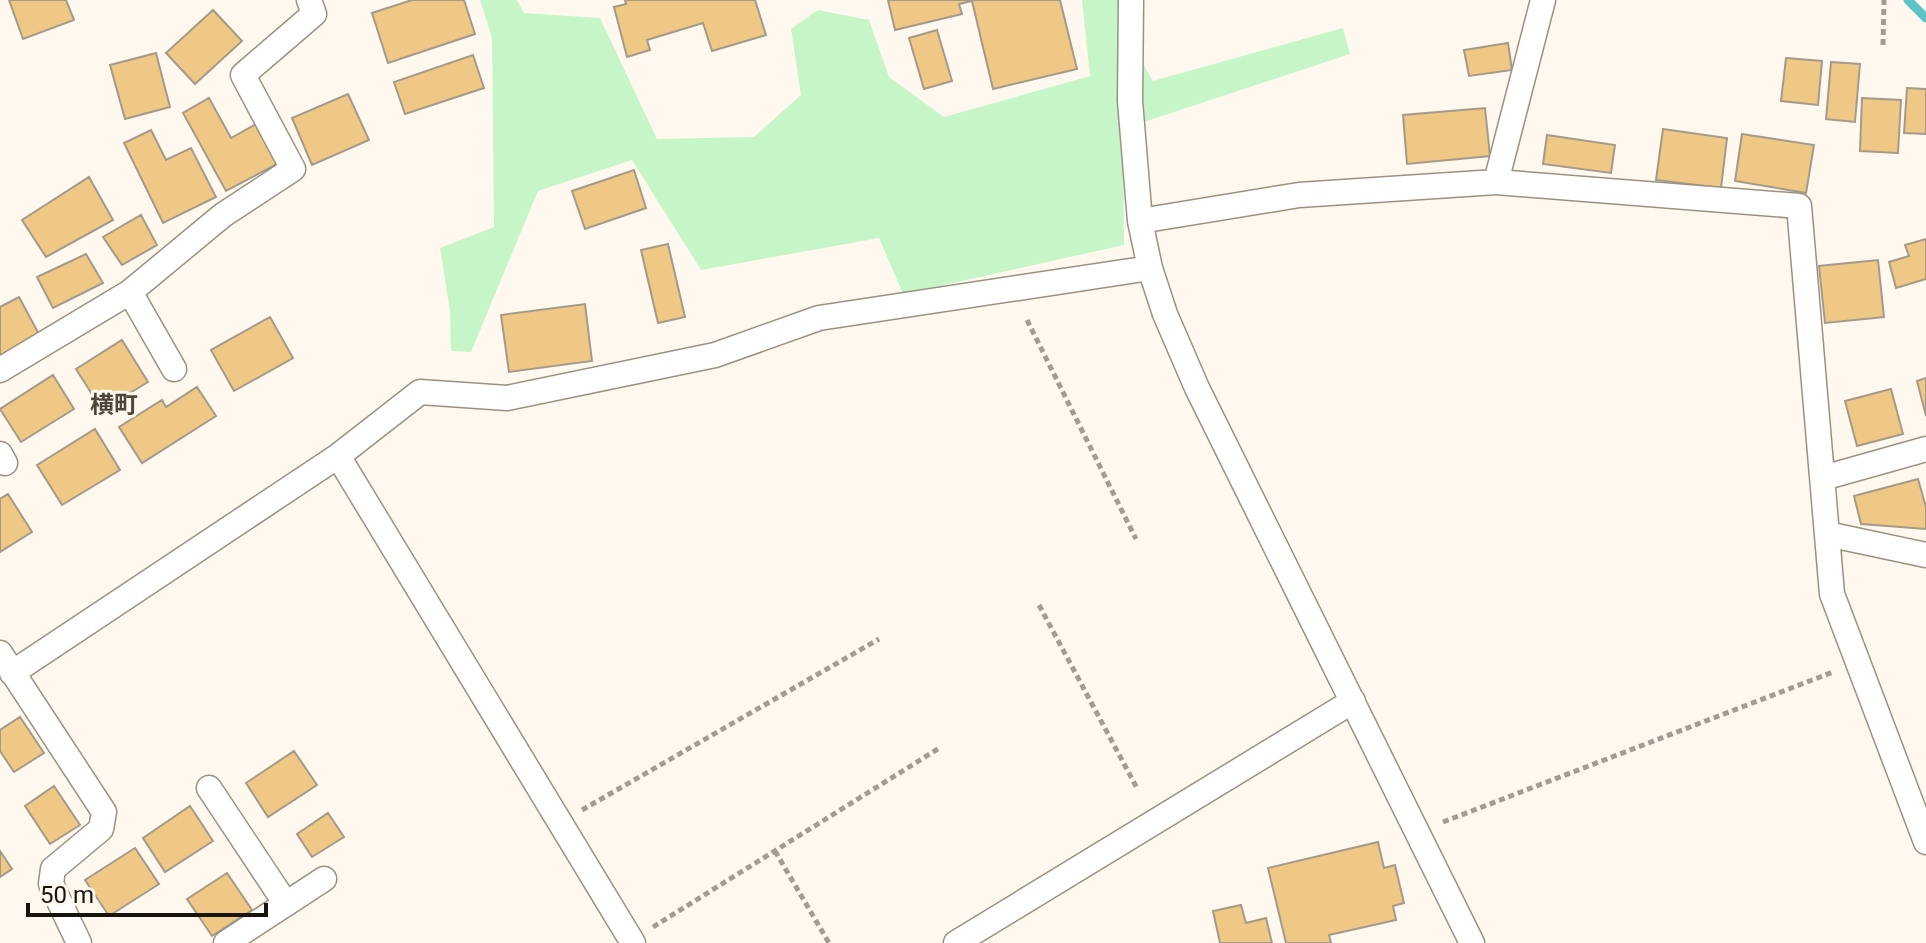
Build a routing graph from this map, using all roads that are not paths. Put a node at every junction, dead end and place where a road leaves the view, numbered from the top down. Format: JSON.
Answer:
{"nodes":[{"id":1,"x":309,"y":0,"type":"edge"},
{"id":2,"x":1131,"y":0,"type":"edge"},
{"id":3,"x":1543,"y":0,"type":"edge"},
{"id":4,"x":1496,"y":182,"type":"junction"},
{"id":5,"x":1140,"y":221,"type":"junction"},
{"id":6,"x":1150,"y":268,"type":"junction"},
{"id":7,"x":130,"y":292,"type":"junction"},
{"id":8,"x":174,"y":369,"type":"dead end"},
{"id":9,"x":0,"y":370,"type":"edge"},
{"id":10,"x":1926,"y":449,"type":"edge"},
{"id":11,"x":338,"y":456,"type":"junction"},
{"id":12,"x":1823,"y":478,"type":"junction"},
{"id":13,"x":1827,"y":534,"type":"junction"},
{"id":14,"x":1926,"y":555,"type":"edge"},
{"id":15,"x":6,"y":663,"type":"edge"},
{"id":16,"x":1353,"y":701,"type":"junction"},
{"id":17,"x":209,"y":788,"type":"dead end"},
{"id":18,"x":1926,"y":842,"type":"edge"},
{"id":19,"x":324,"y":879,"type":"dead end"},
{"id":20,"x":286,"y":904,"type":"junction"},
{"id":21,"x":638,"y":938,"type":"edge"},
{"id":22,"x":79,"y":943,"type":"edge"},
{"id":23,"x":226,"y":943,"type":"edge"},
{"id":24,"x":956,"y":943,"type":"edge"},
{"id":25,"x":1472,"y":943,"type":"edge"}],
"edges":[{"from":1,"to":7,"type":"street"},
{"from":2,"to":5,"type":"street"},
{"from":3,"to":4,"type":"street"},
{"from":4,"to":5,"type":"street"},
{"from":4,"to":12,"type":"street"},
{"from":5,"to":6,"type":"street"},
{"from":6,"to":11,"type":"street"},
{"from":6,"to":16,"type":"street"},
{"from":7,"to":8,"type":"street"},
{"from":7,"to":9,"type":"street"},
{"from":10,"to":12,"type":"street"},
{"from":11,"to":15,"type":"street"},
{"from":11,"to":21,"type":"street"},
{"from":12,"to":13,"type":"street"},
{"from":13,"to":14,"type":"street"},
{"from":13,"to":18,"type":"street"},
{"from":15,"to":22,"type":"street"},
{"from":16,"to":24,"type":"street"},
{"from":16,"to":25,"type":"street"},
{"from":17,"to":20,"type":"street"},
{"from":19,"to":20,"type":"street"},
{"from":20,"to":23,"type":"street"}]}
